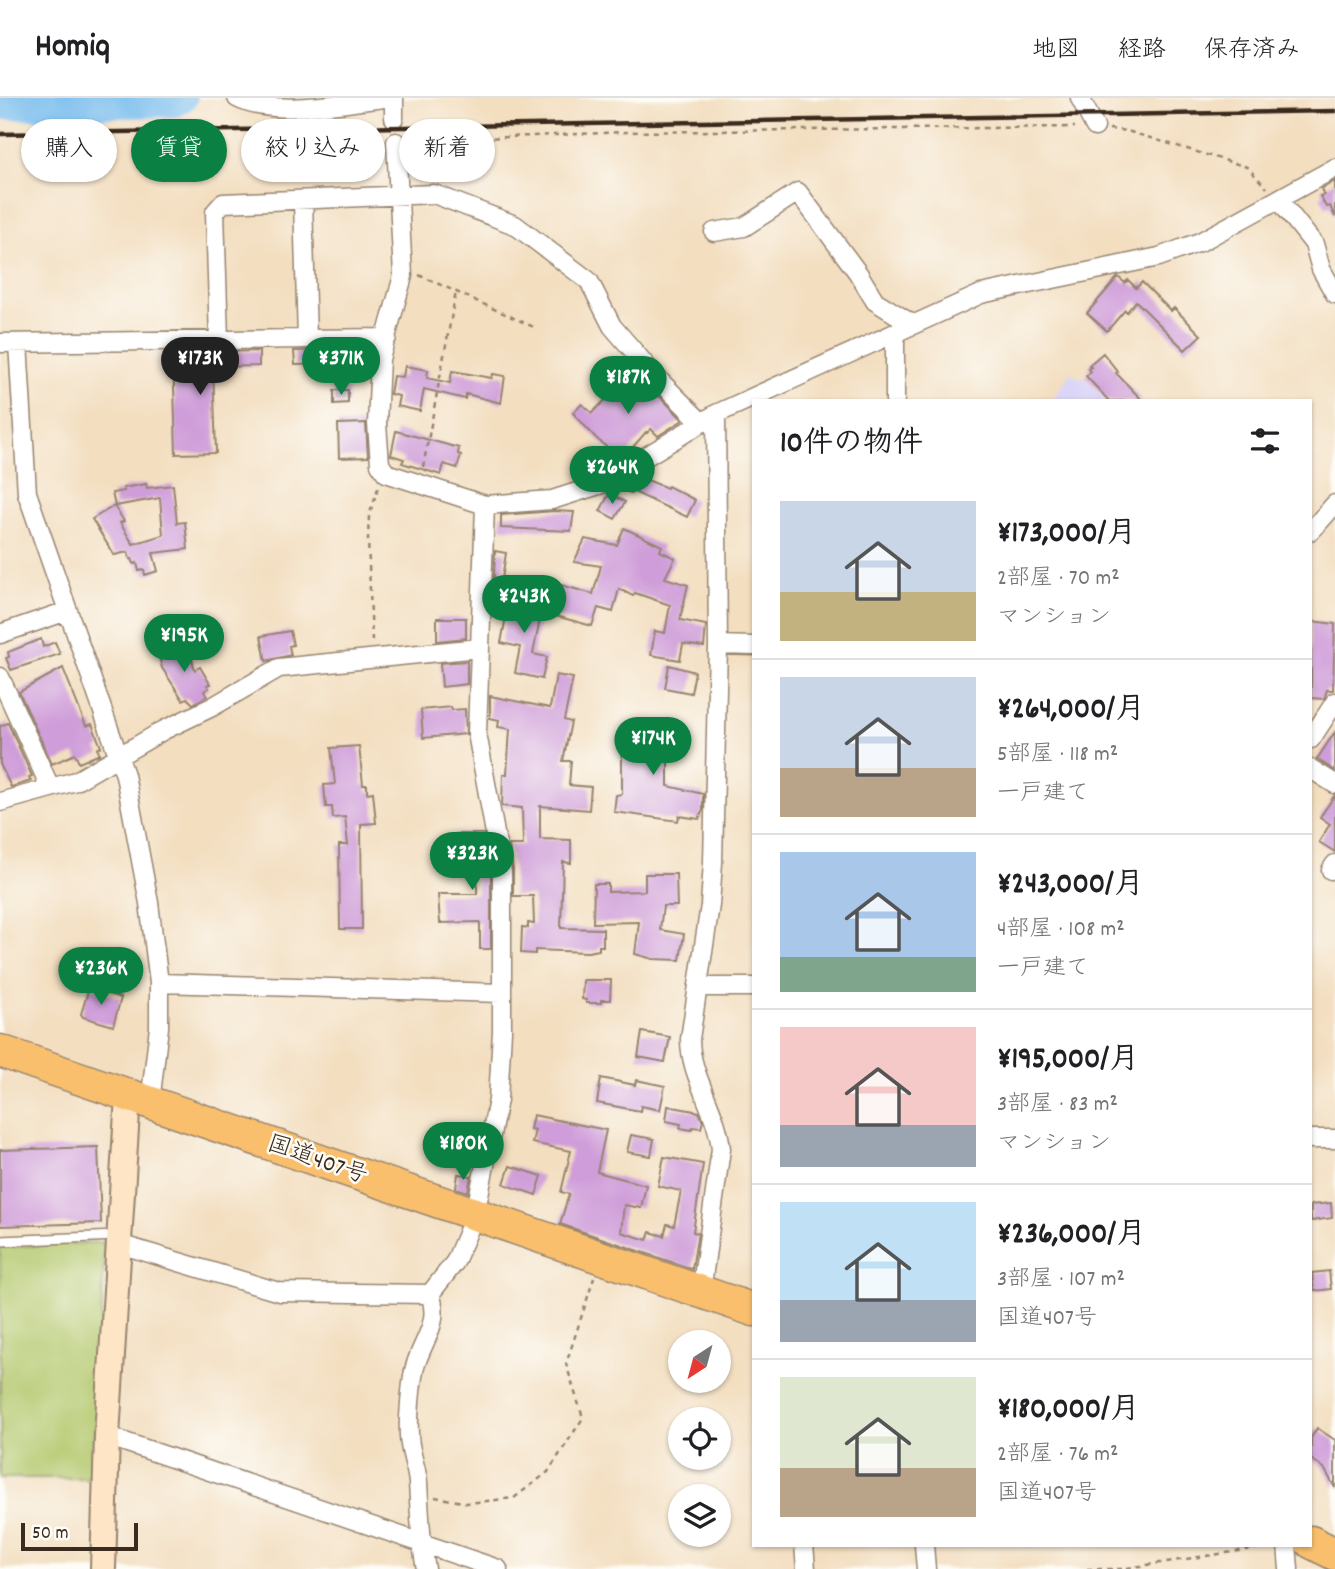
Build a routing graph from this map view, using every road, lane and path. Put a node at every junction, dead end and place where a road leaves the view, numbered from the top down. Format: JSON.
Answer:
{"nodes":[{"id":1,"x":237,"y":98,"type":"edge"},
{"id":2,"x":383,"y":98,"type":"edge"},
{"id":3,"x":394,"y":98,"type":"edge"},
{"id":4,"x":1080,"y":98,"type":"edge"},
{"id":5,"x":394,"y":118,"type":"dead end"},
{"id":6,"x":1095,"y":127,"type":"junction"},
{"id":7,"x":396,"y":142,"type":"joint"},
{"id":8,"x":1335,"y":168,"type":"edge"},
{"id":9,"x":399,"y":196,"type":"junction"},
{"id":10,"x":1279,"y":200,"type":"junction"},
{"id":11,"x":303,"y":201,"type":"junction"},
{"id":12,"x":714,"y":232,"type":"dead end"},
{"id":13,"x":403,"y":268,"type":"junction"},
{"id":14,"x":456,"y":292,"type":"junction"},
{"id":15,"x":1335,"y":294,"type":"edge"},
{"id":16,"x":912,"y":324,"type":"junction"},
{"id":17,"x":536,"y":328,"type":"dead end"},
{"id":18,"x":895,"y":334,"type":"junction"},
{"id":19,"x":387,"y":338,"type":"junction"},
{"id":20,"x":307,"y":339,"type":"junction"},
{"id":21,"x":219,"y":340,"type":"junction"},
{"id":22,"x":9,"y":343,"type":"edge"},
{"id":23,"x":752,"y":399,"type":"edge"},
{"id":24,"x":753,"y":399,"type":"edge"},
{"id":25,"x":895,"y":399,"type":"edge"},
{"id":26,"x":709,"y":419,"type":"junction"},
{"id":27,"x":386,"y":473,"type":"junction"},
{"id":28,"x":420,"y":484,"type":"junction"},
{"id":29,"x":1335,"y":504,"type":"edge"},
{"id":30,"x":485,"y":505,"type":"junction"},
{"id":31,"x":1312,"y":530,"type":"edge"},
{"id":32,"x":67,"y":611,"type":"junction"},
{"id":33,"x":0,"y":634,"type":"edge"},
{"id":34,"x":718,"y":645,"type":"junction"},
{"id":35,"x":752,"y":646,"type":"edge"},
{"id":36,"x":479,"y":648,"type":"junction"},
{"id":37,"x":373,"y":659,"type":"junction"},
{"id":38,"x":0,"y":677,"type":"edge"},
{"id":39,"x":1335,"y":702,"type":"edge"},
{"id":40,"x":1312,"y":737,"type":"edge"},
{"id":41,"x":117,"y":755,"type":"junction"},
{"id":42,"x":1312,"y":770,"type":"edge"},
{"id":43,"x":1335,"y":785,"type":"edge"},
{"id":44,"x":50,"y":787,"type":"junction"},
{"id":45,"x":0,"y":802,"type":"edge"},
{"id":46,"x":159,"y":982,"type":"junction"},
{"id":47,"x":699,"y":987,"type":"junction"},
{"id":48,"x":752,"y":987,"type":"edge"},
{"id":49,"x":502,"y":993,"type":"junction"},
{"id":50,"x":0,"y":1051,"type":"edge"},
{"id":51,"x":139,"y":1099,"type":"junction"},
{"id":52,"x":1312,"y":1139,"type":"edge"},
{"id":53,"x":1335,"y":1139,"type":"edge"},
{"id":54,"x":475,"y":1215,"type":"junction"},
{"id":55,"x":119,"y":1240,"type":"junction"},
{"id":56,"x":0,"y":1241,"type":"edge"},
{"id":57,"x":600,"y":1257,"type":"junction"},
{"id":58,"x":701,"y":1292,"type":"junction"},
{"id":59,"x":430,"y":1294,"type":"junction"},
{"id":60,"x":752,"y":1309,"type":"edge"},
{"id":61,"x":107,"y":1436,"type":"junction"},
{"id":62,"x":418,"y":1494,"type":"junction"},
{"id":63,"x":1312,"y":1542,"type":"edge"},
{"id":64,"x":420,"y":1543,"type":"junction"},
{"id":65,"x":804,"y":1547,"type":"edge"},
{"id":66,"x":923,"y":1547,"type":"edge"},
{"id":67,"x":1265,"y":1547,"type":"edge"},
{"id":68,"x":1287,"y":1547,"type":"edge"},
{"id":69,"x":1335,"y":1554,"type":"edge"},
{"id":70,"x":103,"y":1569,"type":"edge"},
{"id":71,"x":426,"y":1569,"type":"edge"},
{"id":72,"x":498,"y":1569,"type":"edge"},
{"id":73,"x":806,"y":1569,"type":"edge"},
{"id":74,"x":926,"y":1569,"type":"edge"},
{"id":75,"x":1087,"y":1569,"type":"edge"},
{"id":76,"x":1289,"y":1569,"type":"edge"}],
"edges":[{"from":1,"to":2,"type":"street"},
{"from":3,"to":5,"type":"street"},
{"from":4,"to":6,"type":"street"},
{"from":6,"to":7,"type":"path"},
{"from":6,"to":10,"type":"path"},
{"from":7,"to":9,"type":"street"},
{"from":8,"to":10,"type":"street"},
{"from":9,"to":11,"type":"street"},
{"from":9,"to":13,"type":"street"},
{"from":9,"to":26,"type":"street"},
{"from":10,"to":15,"type":"street"},
{"from":10,"to":16,"type":"street"},
{"from":11,"to":20,"type":"street"},
{"from":11,"to":21,"type":"street"},
{"from":12,"to":16,"type":"street"},
{"from":13,"to":14,"type":"path"},
{"from":13,"to":19,"type":"street"},
{"from":14,"to":17,"type":"path"},
{"from":14,"to":28,"type":"path"},
{"from":16,"to":18,"type":"street"},
{"from":18,"to":24,"type":"street"},
{"from":18,"to":25,"type":"street"},
{"from":19,"to":20,"type":"street"},
{"from":19,"to":27,"type":"street"},
{"from":20,"to":21,"type":"street"},
{"from":21,"to":22,"type":"street"},
{"from":22,"to":32,"type":"street"},
{"from":23,"to":26,"type":"street"},
{"from":26,"to":30,"type":"street"},
{"from":26,"to":34,"type":"street"},
{"from":27,"to":28,"type":"street"},
{"from":27,"to":37,"type":"path"},
{"from":28,"to":30,"type":"street"},
{"from":29,"to":31,"type":"street"},
{"from":30,"to":36,"type":"street"},
{"from":32,"to":33,"type":"street"},
{"from":32,"to":41,"type":"street"},
{"from":34,"to":35,"type":"street"},
{"from":34,"to":47,"type":"street"},
{"from":36,"to":37,"type":"street"},
{"from":36,"to":49,"type":"street"},
{"from":37,"to":41,"type":"street"},
{"from":38,"to":44,"type":"street"},
{"from":39,"to":40,"type":"street"},
{"from":41,"to":44,"type":"street"},
{"from":41,"to":46,"type":"street"},
{"from":42,"to":43,"type":"street"},
{"from":44,"to":45,"type":"street"},
{"from":46,"to":49,"type":"street"},
{"from":46,"to":51,"type":"street"},
{"from":47,"to":48,"type":"street"},
{"from":47,"to":58,"type":"street"},
{"from":49,"to":54,"type":"street"},
{"from":50,"to":51,"type":"highway","name":"国道407号"},
{"from":51,"to":54,"type":"highway","name":"国道407号"},
{"from":51,"to":55,"type":"street"},
{"from":52,"to":53,"type":"street"},
{"from":54,"to":57,"type":"highway","name":"国道407号"},
{"from":54,"to":59,"type":"street"},
{"from":55,"to":56,"type":"lane"},
{"from":55,"to":59,"type":"street"},
{"from":55,"to":61,"type":"street"},
{"from":57,"to":58,"type":"highway","name":"国道407号"},
{"from":57,"to":62,"type":"path"},
{"from":58,"to":60,"type":"highway","name":"国道407号"},
{"from":59,"to":62,"type":"street"},
{"from":61,"to":64,"type":"street"},
{"from":61,"to":70,"type":"street"},
{"from":62,"to":64,"type":"street"},
{"from":63,"to":69,"type":"highway"},
{"from":64,"to":71,"type":"street"},
{"from":64,"to":72,"type":"street"},
{"from":65,"to":73,"type":"street"},
{"from":66,"to":74,"type":"street"},
{"from":67,"to":75,"type":"path"},
{"from":68,"to":76,"type":"street"}]}
